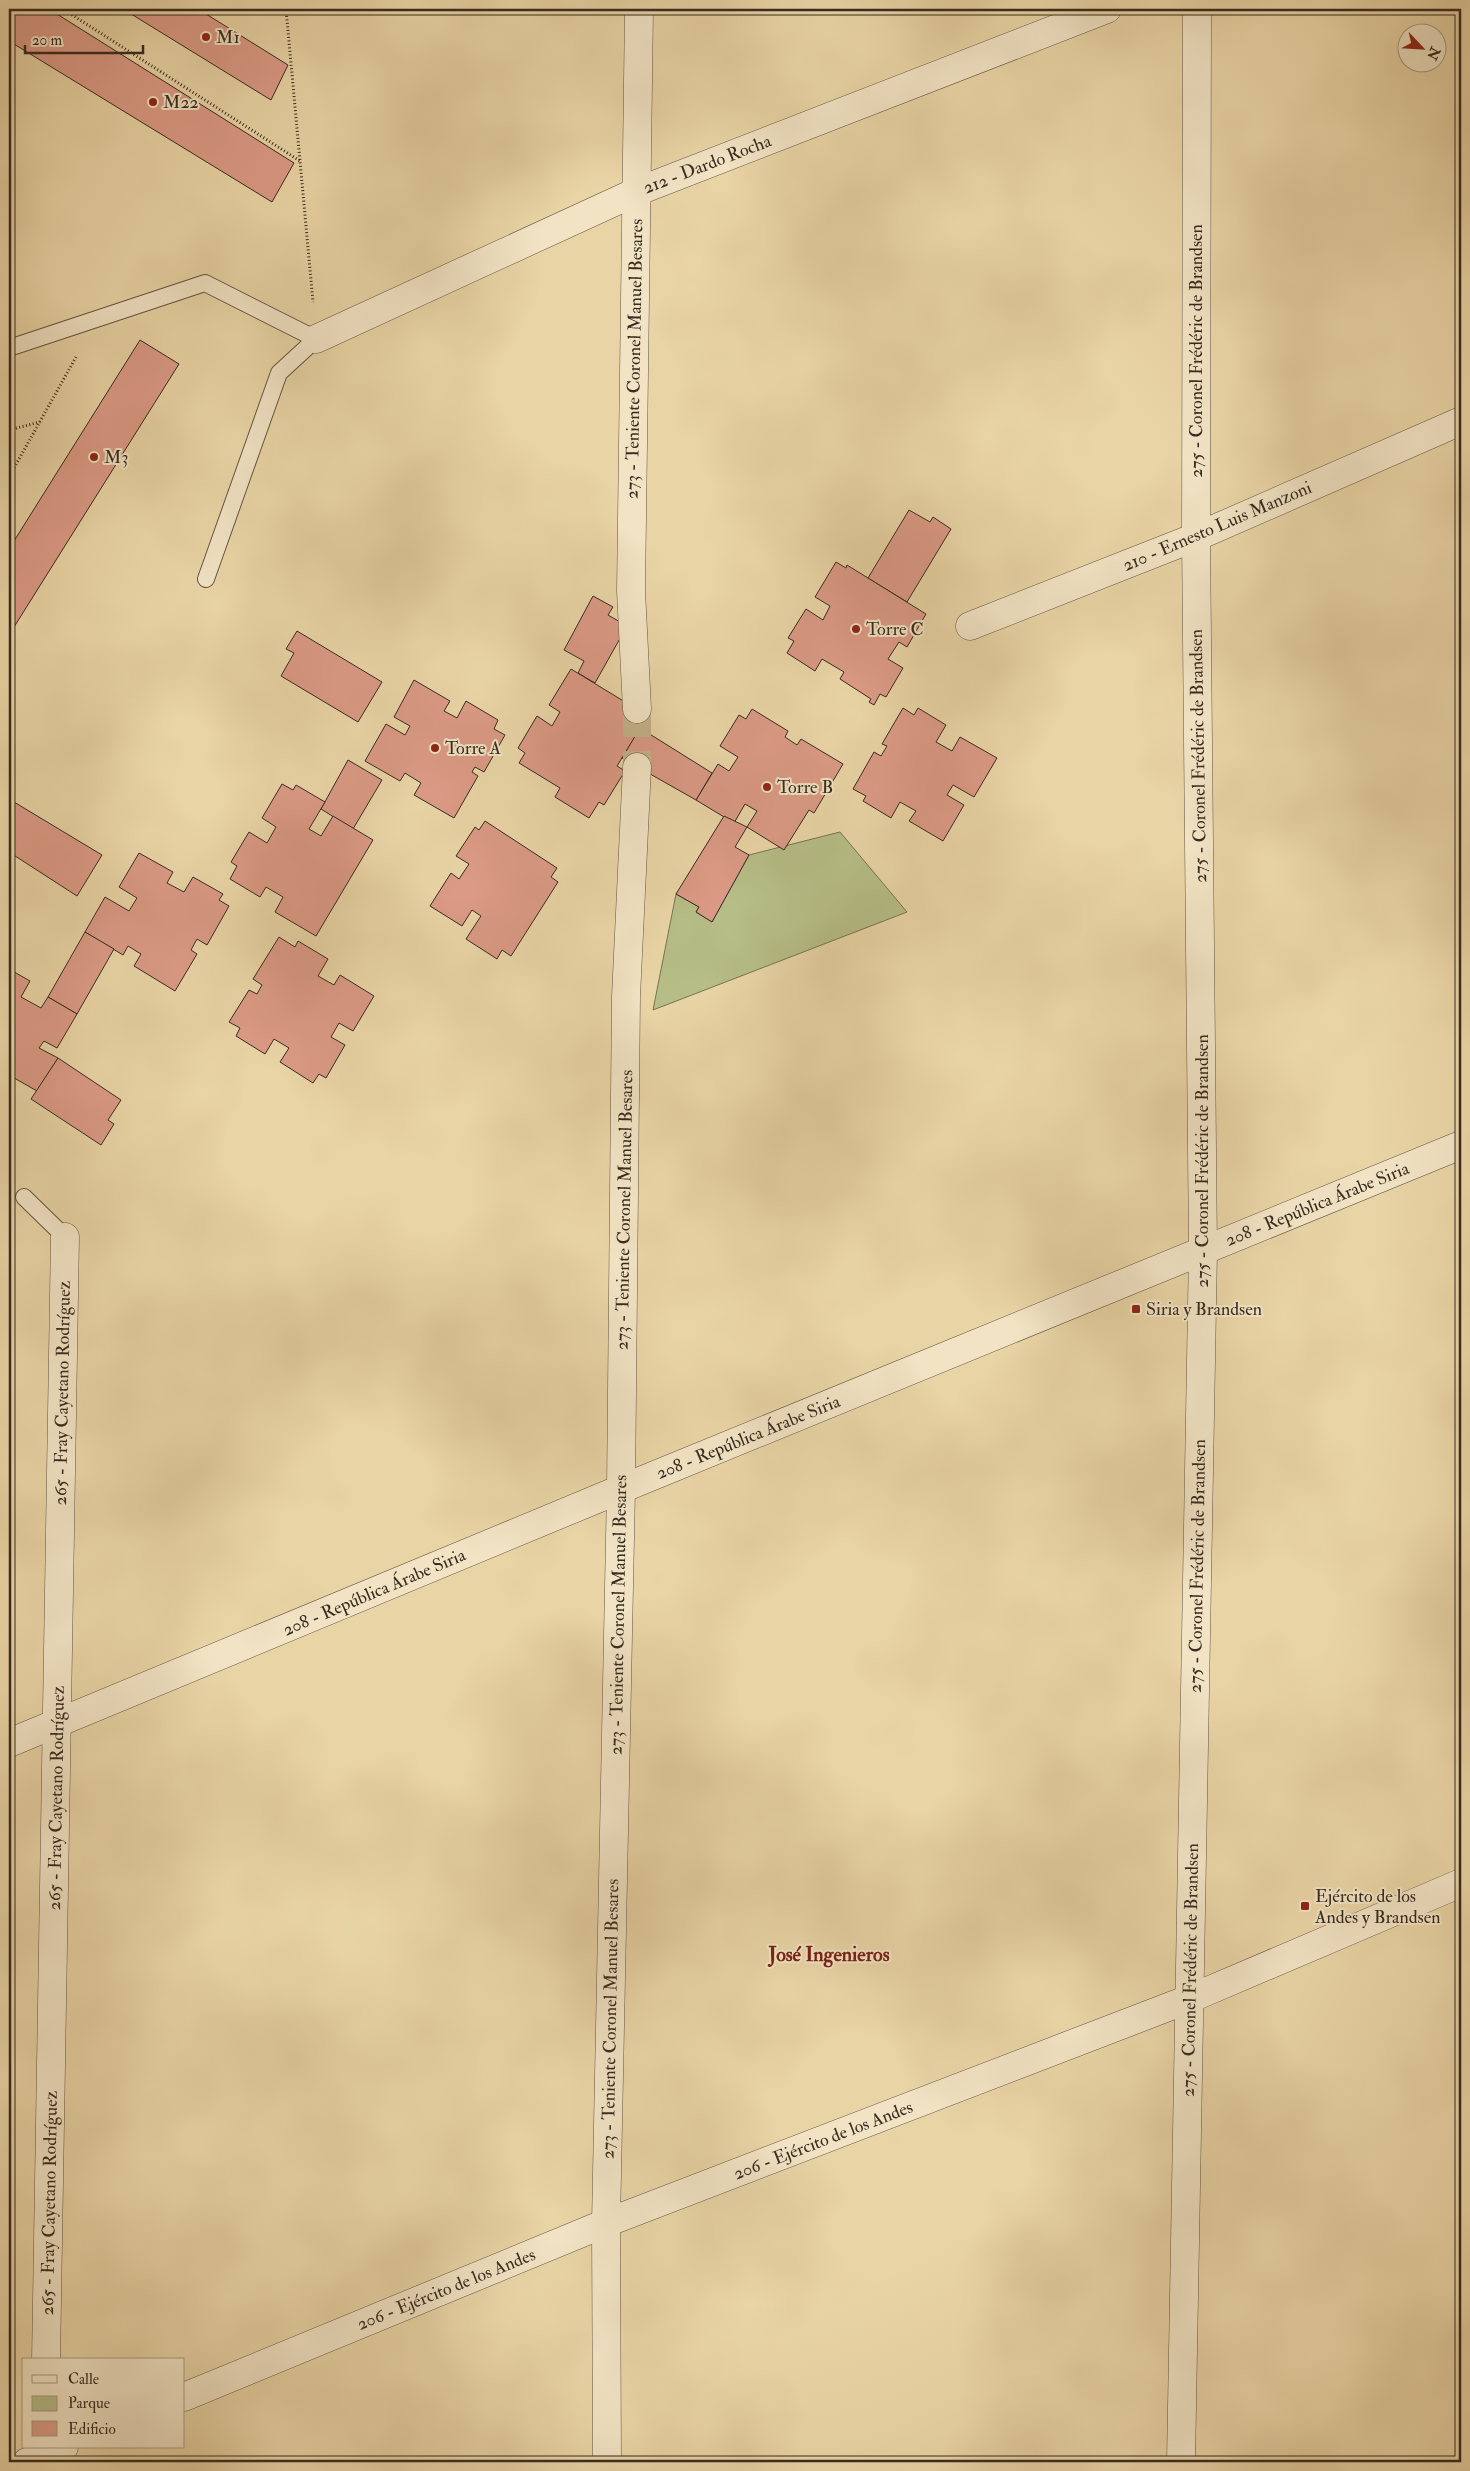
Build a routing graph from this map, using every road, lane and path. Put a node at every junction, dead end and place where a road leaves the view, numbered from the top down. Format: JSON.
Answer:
{"nodes":[{"id":1,"x":64,"y":9,"type":"edge"},
{"id":2,"x":286,"y":9,"type":"edge"},
{"id":3,"x":638,"y":9,"type":"edge"},
{"id":4,"x":1106,"y":9,"type":"edge"},
{"id":5,"x":1197,"y":9,"type":"edge"},
{"id":6,"x":300,"y":161,"type":"junction"},
{"id":7,"x":636,"y":192,"type":"junction"},
{"id":8,"x":96,"y":319,"type":"junction"},
{"id":9,"x":316,"y":339,"type":"junction"},
{"id":10,"x":9,"y":348,"type":"edge"},
{"id":11,"x":1461,"y":421,"type":"edge"},
{"id":12,"x":41,"y":422,"type":"junction"},
{"id":13,"x":9,"y":430,"type":"edge"},
{"id":14,"x":9,"y":477,"type":"edge"},
{"id":15,"x":1196,"y":537,"type":"junction"},
{"id":16,"x":206,"y":579,"type":"dead end"},
{"id":17,"x":970,"y":626,"type":"dead end"},
{"id":18,"x":637,"y":709,"type":"tunnel mouth"},
{"id":19,"x":637,"y":767,"type":"tunnel mouth"},
{"id":20,"x":1461,"y":1145,"type":"edge"},
{"id":21,"x":24,"y":1197,"type":"dead end"},
{"id":22,"x":65,"y":1236,"type":"joint"},
{"id":23,"x":1203,"y":1251,"type":"junction"},
{"id":24,"x":621,"y":1489,"type":"junction"},
{"id":25,"x":57,"y":1724,"type":"junction"},
{"id":26,"x":9,"y":1743,"type":"edge"},
{"id":27,"x":1461,"y":1883,"type":"edge"},
{"id":28,"x":1189,"y":1999,"type":"junction"},
{"id":29,"x":606,"y":2223,"type":"junction"},
{"id":30,"x":46,"y":2358,"type":"edge"},
{"id":31,"x":185,"y":2397,"type":"edge"},
{"id":32,"x":607,"y":2462,"type":"edge"},
{"id":33,"x":1181,"y":2462,"type":"edge"}],
"edges":[{"from":1,"to":6,"type":"path"},
{"from":2,"to":6,"type":"path"},
{"from":3,"to":7,"type":"street","name":"273 - Teniente Coronel Manuel Besares"},
{"from":4,"to":7,"type":"street","name":"212 - Dardo Rocha"},
{"from":5,"to":15,"type":"street","name":"275 - Coronel Frédéric de Brandsen"},
{"from":6,"to":9,"type":"path"},
{"from":7,"to":9,"type":"street","name":"212 - Dardo Rocha"},
{"from":7,"to":18,"type":"street","name":"273 - Teniente Coronel Manuel Besares"},
{"from":8,"to":9,"type":"lane"},
{"from":8,"to":10,"type":"lane"},
{"from":8,"to":12,"type":"path"},
{"from":9,"to":16,"type":"lane"},
{"from":11,"to":15,"type":"street","name":"210 - Ernesto Luis Manzoni"},
{"from":12,"to":13,"type":"path"},
{"from":12,"to":14,"type":"path"},
{"from":15,"to":17,"type":"street","name":"210 - Ernesto Luis Manzoni"},
{"from":15,"to":23,"type":"street","name":"275 - Coronel Frédéric de Brandsen"},
{"from":19,"to":24,"type":"street","name":"273 - Teniente Coronel Manuel Besares"},
{"from":20,"to":23,"type":"street","name":"208 - República Árabe Siria"},
{"from":21,"to":22,"type":"lane"},
{"from":22,"to":25,"type":"street","name":"265 - Fray Cayetano Rodríguez"},
{"from":23,"to":24,"type":"street","name":"208 - República Árabe Siria"},
{"from":23,"to":28,"type":"street","name":"275 - Coronel Frédéric de Brandsen"},
{"from":24,"to":25,"type":"street","name":"208 - República Árabe Siria"},
{"from":24,"to":29,"type":"street","name":"273 - Teniente Coronel Manuel Besares"},
{"from":25,"to":26,"type":"street","name":"208 - República Árabe Siria"},
{"from":25,"to":30,"type":"street","name":"265 - Fray Cayetano Rodríguez"},
{"from":27,"to":28,"type":"street","name":"206 - Ejército de los Andes"},
{"from":28,"to":29,"type":"street","name":"206 - Ejército de los Andes"},
{"from":28,"to":33,"type":"street","name":"275 - Coronel Frédéric de Brandsen"},
{"from":29,"to":31,"type":"street","name":"206 - Ejército de los Andes"},
{"from":29,"to":32,"type":"street","name":"273 - Teniente Coronel Manuel Besares"}]}
